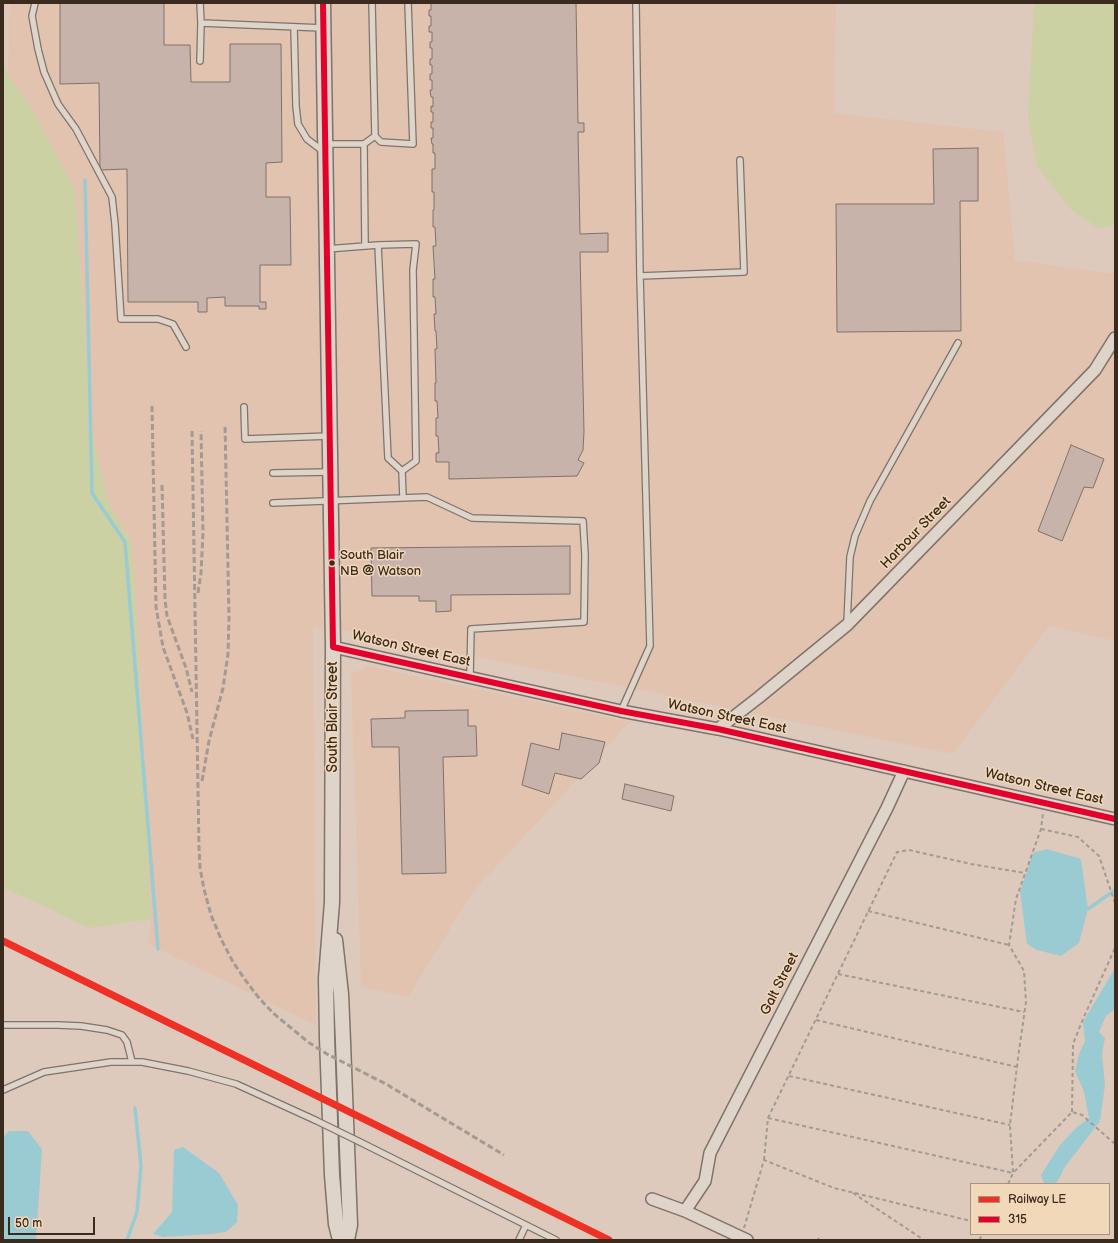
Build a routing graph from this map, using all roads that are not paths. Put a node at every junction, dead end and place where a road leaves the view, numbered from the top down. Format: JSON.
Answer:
{"nodes":[{"id":1,"x":35,"y":3,"type":"edge"},
{"id":2,"x":200,"y":3,"type":"edge"},
{"id":3,"x":323,"y":3,"type":"edge"},
{"id":4,"x":372,"y":3,"type":"edge"},
{"id":5,"x":408,"y":3,"type":"edge"},
{"id":6,"x":636,"y":3,"type":"edge"},
{"id":7,"x":200,"y":23,"type":"junction"},
{"id":8,"x":294,"y":27,"type":"junction"},
{"id":9,"x":323,"y":28,"type":"junction"},
{"id":10,"x":200,"y":60,"type":"dead end"},
{"id":11,"x":375,"y":136,"type":"junction"},
{"id":12,"x":364,"y":144,"type":"junction"},
{"id":13,"x":325,"y":149,"type":"junction"},
{"id":14,"x":740,"y":160,"type":"dead end"},
{"id":15,"x":378,"y":245,"type":"junction"},
{"id":16,"x":365,"y":246,"type":"junction"},
{"id":17,"x":327,"y":249,"type":"junction"},
{"id":18,"x":640,"y":276,"type":"junction"},
{"id":19,"x":1115,"y":338,"type":"edge"},
{"id":20,"x":958,"y":343,"type":"dead end"},
{"id":21,"x":186,"y":347,"type":"dead end"},
{"id":22,"x":244,"y":407,"type":"dead end"},
{"id":23,"x":330,"y":436,"type":"junction"},
{"id":24,"x":402,"y":471,"type":"junction"},
{"id":25,"x":330,"y":472,"type":"junction"},
{"id":26,"x":273,"y":473,"type":"dead end"},
{"id":27,"x":403,"y":497,"type":"junction"},
{"id":28,"x":331,"y":502,"type":"junction"},
{"id":29,"x":273,"y":503,"type":"dead end"},
{"id":30,"x":847,"y":625,"type":"junction"},
{"id":31,"x":333,"y":647,"type":"junction"},
{"id":32,"x":470,"y":678,"type":"junction"},
{"id":33,"x":620,"y":711,"type":"junction"},
{"id":34,"x":718,"y":729,"type":"junction"},
{"id":35,"x":904,"y":771,"type":"junction"},
{"id":36,"x":1111,"y":818,"type":"edge"},
{"id":37,"x":332,"y":902,"type":"junction"},
{"id":38,"x":3,"y":1026,"type":"edge"},
{"id":39,"x":132,"y":1062,"type":"junction"},
{"id":40,"x":3,"y":1090,"type":"edge"},
{"id":41,"x":652,"y":1199,"type":"dead end"},
{"id":42,"x":685,"y":1211,"type":"junction"},
{"id":43,"x":526,"y":1225,"type":"junction"},
{"id":44,"x":744,"y":1239,"type":"edge"},
{"id":45,"x":340,"y":1240,"type":"edge"},
{"id":46,"x":347,"y":1240,"type":"edge"},
{"id":47,"x":519,"y":1240,"type":"edge"},
{"id":48,"x":556,"y":1240,"type":"edge"}],
"edges":[{"from":1,"to":21,"type":"lane"},
{"from":2,"to":7,"type":"lane"},
{"from":3,"to":9,"type":"street","name":"South Blair Street"},
{"from":4,"to":11,"type":"lane"},
{"from":5,"to":11,"type":"lane"},
{"from":6,"to":18,"type":"lane"},
{"from":7,"to":8,"type":"lane"},
{"from":7,"to":10,"type":"lane"},
{"from":8,"to":9,"type":"lane"},
{"from":8,"to":13,"type":"lane"},
{"from":9,"to":13,"type":"street","name":"South Blair Street"},
{"from":11,"to":12,"type":"lane"},
{"from":12,"to":13,"type":"lane"},
{"from":12,"to":16,"type":"lane"},
{"from":13,"to":17,"type":"street","name":"South Blair Street"},
{"from":14,"to":18,"type":"lane"},
{"from":15,"to":16,"type":"lane"},
{"from":15,"to":24,"type":"lane"},
{"from":15,"to":24,"type":"lane"},
{"from":16,"to":17,"type":"lane"},
{"from":17,"to":23,"type":"street","name":"South Blair Street"},
{"from":18,"to":33,"type":"lane"},
{"from":19,"to":30,"type":"street","name":"Harbour Street"},
{"from":20,"to":30,"type":"lane"},
{"from":22,"to":23,"type":"lane"},
{"from":23,"to":25,"type":"street","name":"South Blair Street"},
{"from":24,"to":27,"type":"lane"},
{"from":25,"to":26,"type":"lane"},
{"from":25,"to":28,"type":"street","name":"South Blair Street"},
{"from":27,"to":28,"type":"lane"},
{"from":27,"to":32,"type":"lane"},
{"from":28,"to":29,"type":"lane"},
{"from":28,"to":31,"type":"street","name":"South Blair Street"},
{"from":30,"to":34,"type":"street","name":"Harbour Street"},
{"from":31,"to":32,"type":"street","name":"Watson Street East"},
{"from":31,"to":37,"type":"street","name":"South Blair Street"},
{"from":32,"to":33,"type":"street","name":"Watson Street East"},
{"from":33,"to":34,"type":"street","name":"Watson Street East"},
{"from":34,"to":35,"type":"street","name":"Watson Street East"},
{"from":35,"to":36,"type":"street","name":"Watson Street East"},
{"from":35,"to":42,"type":"street","name":"Galt Street"},
{"from":37,"to":45,"type":"street","name":"South Blair Street"},
{"from":37,"to":46,"type":"street","name":"South Blair Street"},
{"from":38,"to":39,"type":"lane"},
{"from":39,"to":40,"type":"lane"},
{"from":39,"to":43,"type":"lane","bridge":true},
{"from":41,"to":42,"type":"street"},
{"from":42,"to":44,"type":"street"},
{"from":43,"to":47,"type":"lane"},
{"from":43,"to":48,"type":"lane"}]}
